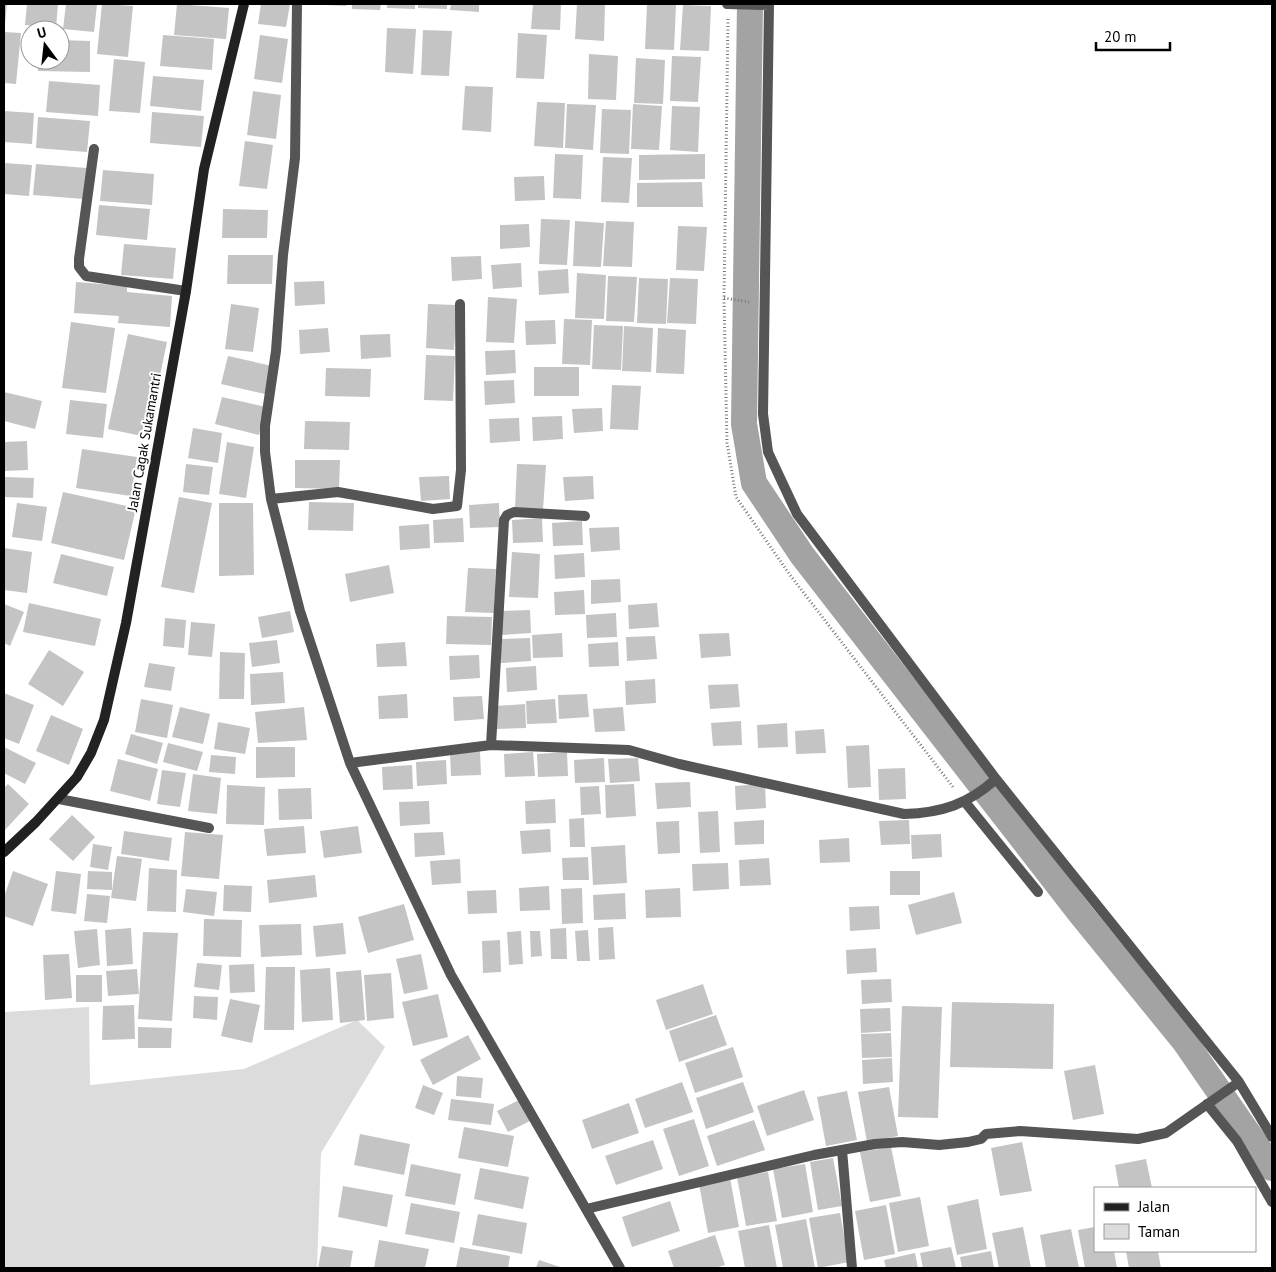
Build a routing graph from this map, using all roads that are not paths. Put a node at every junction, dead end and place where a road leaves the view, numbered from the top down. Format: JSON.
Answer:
{"nodes":[{"id":1,"x":244,"y":4,"type":"edge"},
{"id":2,"x":297,"y":4,"type":"edge"},
{"id":3,"x":726,"y":4,"type":"edge"},
{"id":4,"x":736,"y":4,"type":"edge"},
{"id":5,"x":766,"y":5,"type":"edge"},
{"id":6,"x":94,"y":149,"type":"dead end"},
{"id":7,"x":186,"y":291,"type":"junction"},
{"id":8,"x":460,"y":304,"type":"dead end"},
{"id":9,"x":271,"y":499,"type":"junction"},
{"id":10,"x":585,"y":516,"type":"dead end"},
{"id":11,"x":491,"y":744,"type":"junction"},
{"id":12,"x":350,"y":763,"type":"junction"},
{"id":13,"x":994,"y":781,"type":"junction"},
{"id":14,"x":59,"y":799,"type":"junction"},
{"id":15,"x":967,"y":801,"type":"junction"},
{"id":16,"x":209,"y":828,"type":"dead end"},
{"id":17,"x":4,"y":852,"type":"edge"},
{"id":18,"x":1038,"y":892,"type":"dead end"},
{"id":19,"x":1238,"y":1082,"type":"junction"},
{"id":20,"x":1210,"y":1102,"type":"junction"},
{"id":21,"x":1272,"y":1137,"type":"edge"},
{"id":22,"x":842,"y":1150,"type":"junction"},
{"id":23,"x":1272,"y":1202,"type":"edge"},
{"id":24,"x":586,"y":1209,"type":"junction"},
{"id":25,"x":620,"y":1268,"type":"edge"},
{"id":26,"x":852,"y":1268,"type":"edge"}],
"edges":[{"from":1,"to":7,"type":"street","name":"Jalan Cagak Sukamantri"},
{"from":2,"to":9,"type":"street"},
{"from":3,"to":4,"type":"street"},
{"from":4,"to":5,"type":"street"},
{"from":5,"to":13,"type":"street"},
{"from":6,"to":7,"type":"street"},
{"from":7,"to":14,"type":"street","name":"Jalan Cagak Sukamantri"},
{"from":8,"to":9,"type":"street"},
{"from":9,"to":12,"type":"street"},
{"from":10,"to":11,"type":"street"},
{"from":11,"to":12,"type":"street"},
{"from":11,"to":15,"type":"street"},
{"from":12,"to":24,"type":"street"},
{"from":13,"to":15,"type":"street"},
{"from":13,"to":19,"type":"street"},
{"from":14,"to":16,"type":"street"},
{"from":14,"to":17,"type":"street","name":"Jalan Cagak Sukamantri"},
{"from":15,"to":18,"type":"street"},
{"from":19,"to":20,"type":"street"},
{"from":19,"to":21,"type":"street"},
{"from":20,"to":22,"type":"street"},
{"from":20,"to":23,"type":"street"},
{"from":22,"to":24,"type":"street"},
{"from":22,"to":26,"type":"street"},
{"from":24,"to":25,"type":"street"}]}
